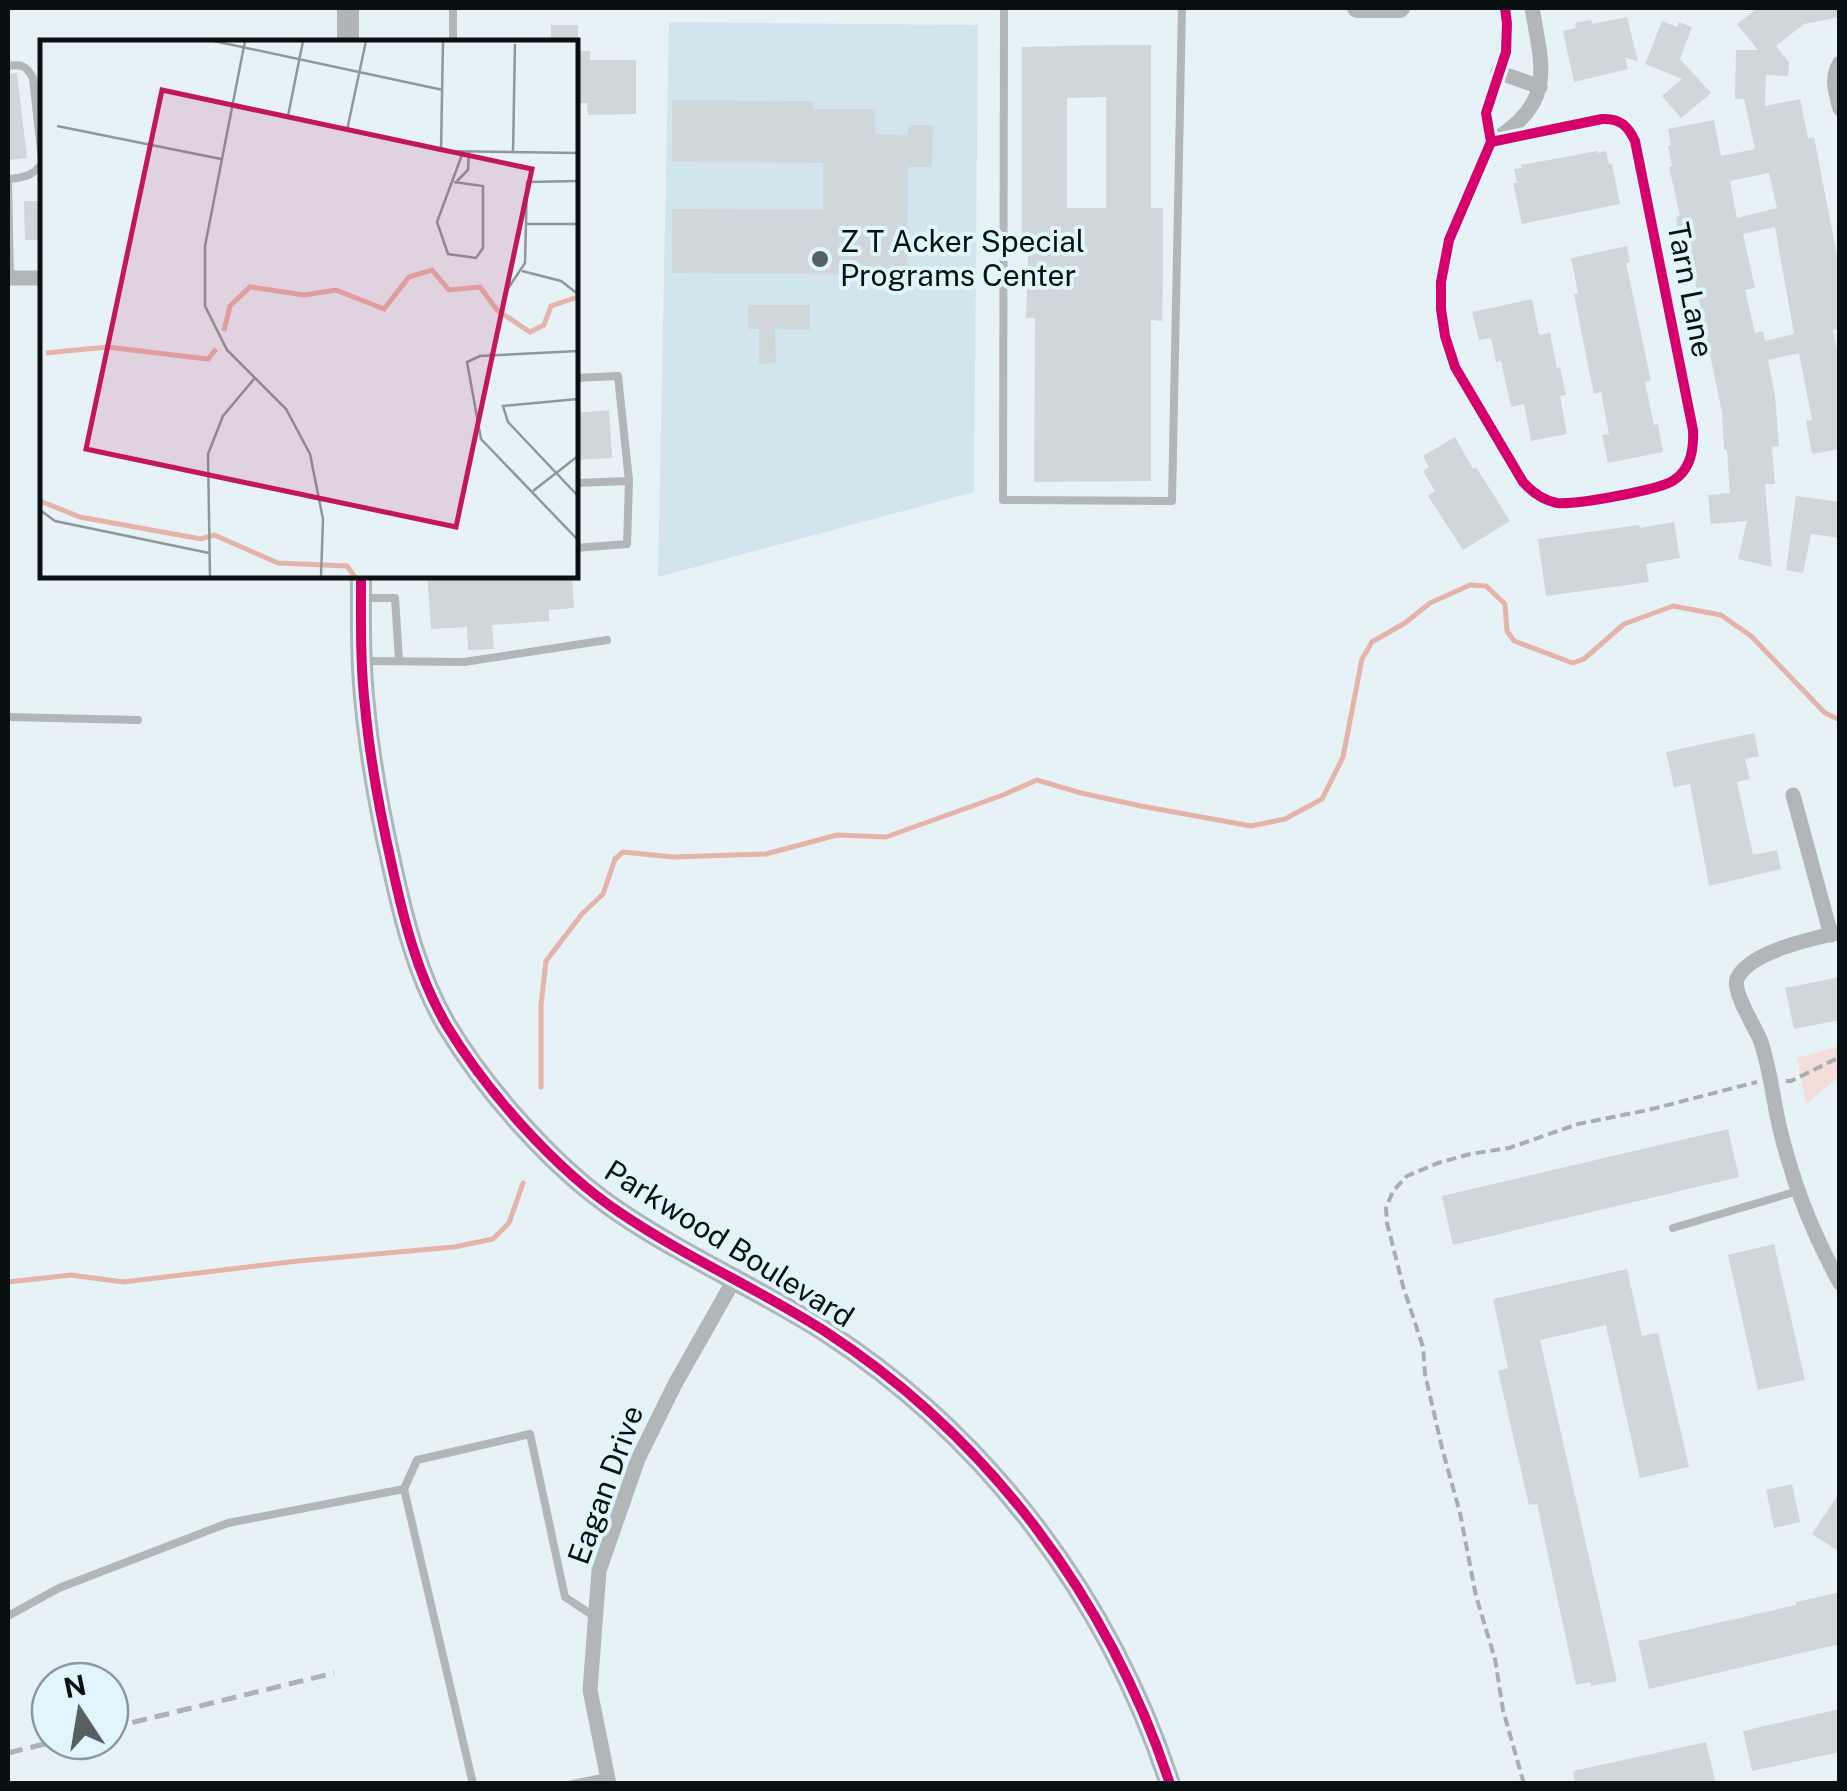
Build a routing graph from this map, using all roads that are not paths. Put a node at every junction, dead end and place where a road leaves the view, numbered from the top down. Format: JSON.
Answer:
{"nodes":[{"id":1,"x":348,"y":8,"type":"edge"},
{"id":2,"x":453,"y":8,"type":"edge"},
{"id":3,"x":1004,"y":8,"type":"edge"},
{"id":4,"x":1182,"y":8,"type":"edge"},
{"id":5,"x":1357,"y":8,"type":"edge"},
{"id":6,"x":1398,"y":8,"type":"edge"},
{"id":7,"x":1505,"y":8,"type":"edge"},
{"id":8,"x":1532,"y":8,"type":"edge"},
{"id":9,"x":348,"y":40,"type":"edge"},
{"id":10,"x":453,"y":40,"type":"edge"},
{"id":11,"x":1840,"y":64,"type":"edge"},
{"id":12,"x":8,"y":66,"type":"edge"},
{"id":13,"x":1498,"y":72,"type":"junction"},
{"id":14,"x":1540,"y":87,"type":"junction"},
{"id":15,"x":1840,"y":110,"type":"edge"},
{"id":16,"x":1491,"y":142,"type":"junction"},
{"id":17,"x":40,"y":143,"type":"edge"},
{"id":18,"x":40,"y":166,"type":"edge"},
{"id":19,"x":8,"y":179,"type":"edge"},
{"id":20,"x":9,"y":278,"type":"edge"},
{"id":21,"x":40,"y":278,"type":"edge"},
{"id":22,"x":578,"y":378,"type":"edge"},
{"id":23,"x":629,"y":481,"type":"junction"},
{"id":24,"x":578,"y":484,"type":"edge"},
{"id":25,"x":578,"y":548,"type":"edge"},
{"id":26,"x":361,"y":587,"type":"edge"},
{"id":27,"x":606,"y":640,"type":"dead end"},
{"id":28,"x":362,"y":661,"type":"junction"},
{"id":29,"x":399,"y":662,"type":"junction"},
{"id":30,"x":8,"y":718,"type":"edge"},
{"id":31,"x":138,"y":720,"type":"dead end"},
{"id":32,"x":1794,"y":795,"type":"dead end"},
{"id":33,"x":1835,"y":933,"type":"edge"},
{"id":34,"x":1798,"y":1191,"type":"junction"},
{"id":35,"x":1673,"y":1228,"type":"dead end"},
{"id":36,"x":734,"y":1280,"type":"junction"},
{"id":37,"x":1840,"y":1283,"type":"edge"},
{"id":38,"x":404,"y":1489,"type":"junction"},
{"id":39,"x":8,"y":1616,"type":"edge"},
{"id":40,"x":597,"y":1618,"type":"junction"},
{"id":41,"x":608,"y":1780,"type":"edge"},
{"id":42,"x":473,"y":1784,"type":"edge"},
{"id":43,"x":572,"y":1784,"type":"edge"},
{"id":44,"x":1170,"y":1784,"type":"edge"}],
"edges":[{"from":1,"to":9,"type":"main road"},
{"from":2,"to":10,"type":"lane"},
{"from":3,"to":4,"type":"lane"},
{"from":5,"to":6,"type":"street"},
{"from":7,"to":13,"type":"street"},
{"from":8,"to":14,"type":"street"},
{"from":11,"to":15,"type":"street"},
{"from":12,"to":17,"type":"lane"},
{"from":13,"to":14,"type":"street"},
{"from":13,"to":16,"type":"street"},
{"from":14,"to":16,"type":"street"},
{"from":16,"to":16,"type":"street","name":"Tarn Lane"},
{"from":18,"to":19,"type":"lane"},
{"from":19,"to":20,"type":"lane"},
{"from":20,"to":21,"type":"street"},
{"from":22,"to":23,"type":"lane"},
{"from":23,"to":24,"type":"lane"},
{"from":23,"to":25,"type":"lane"},
{"from":26,"to":28,"type":"main road","name":"Parkwood Boulevard"},
{"from":26,"to":29,"type":"lane"},
{"from":27,"to":29,"type":"lane"},
{"from":28,"to":29,"type":"lane"},
{"from":28,"to":36,"type":"main road","name":"Parkwood Boulevard"},
{"from":30,"to":31,"type":"lane"},
{"from":32,"to":33,"type":"street"},
{"from":33,"to":34,"type":"street"},
{"from":34,"to":35,"type":"lane"},
{"from":34,"to":37,"type":"street"},
{"from":36,"to":40,"type":"street","name":"Eagan Drive"},
{"from":36,"to":44,"type":"main road","name":"Parkwood Boulevard"},
{"from":38,"to":39,"type":"lane"},
{"from":38,"to":40,"type":"lane"},
{"from":38,"to":42,"type":"lane"},
{"from":40,"to":41,"type":"street","name":"Eagan Drive"},
{"from":41,"to":43,"type":"lane"}]}
